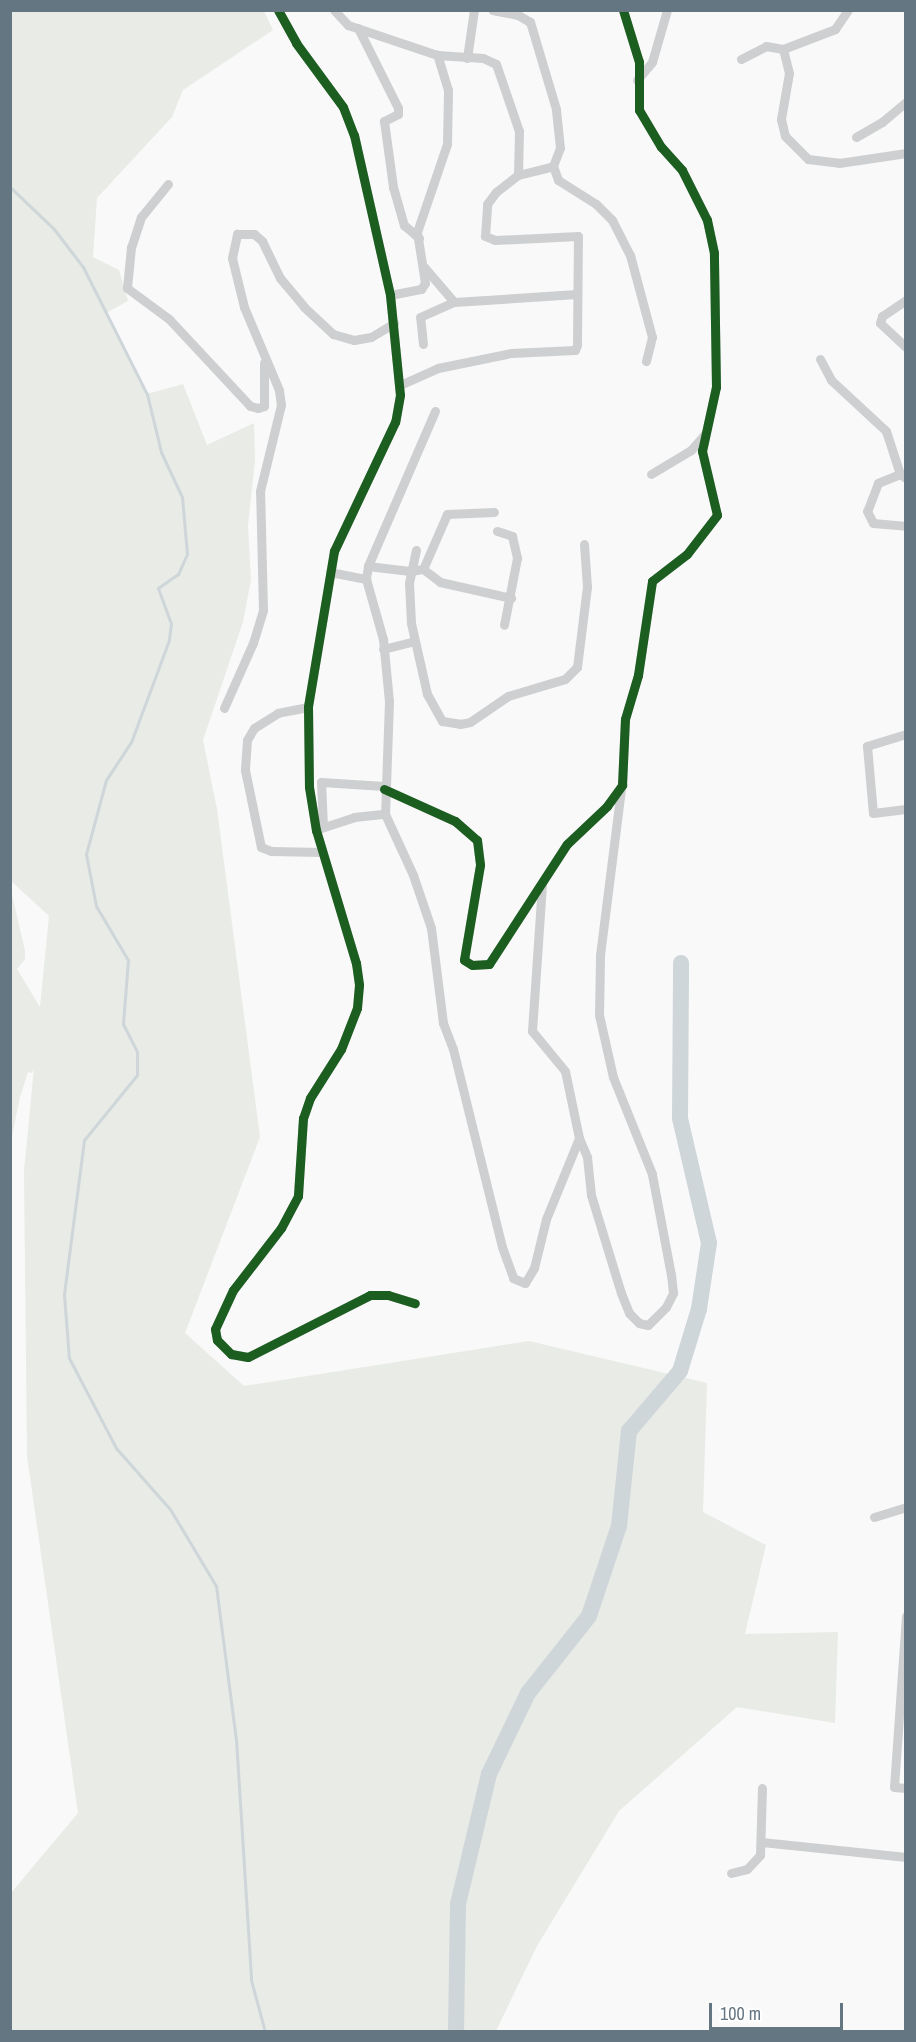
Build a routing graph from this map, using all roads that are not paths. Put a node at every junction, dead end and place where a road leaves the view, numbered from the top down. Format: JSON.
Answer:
{"nodes":[{"id":1,"x":278,"y":10,"type":"edge"},
{"id":2,"x":334,"y":10,"type":"edge"},
{"id":3,"x":474,"y":10,"type":"edge"},
{"id":4,"x":492,"y":10,"type":"edge"},
{"id":5,"x":623,"y":10,"type":"edge"},
{"id":6,"x":667,"y":10,"type":"edge"},
{"id":7,"x":848,"y":10,"type":"edge"},
{"id":8,"x":519,"y":13,"type":"edge"},
{"id":9,"x":357,"y":27,"type":"junction"},
{"id":10,"x":783,"y":50,"type":"junction"},
{"id":11,"x":437,"y":55,"type":"junction"},
{"id":12,"x":467,"y":57,"type":"junction"},
{"id":13,"x":741,"y":59,"type":"dead end"},
{"id":14,"x":637,"y":80,"type":"junction"},
{"id":15,"x":906,"y":102,"type":"edge"},
{"id":16,"x":856,"y":137,"type":"dead end"},
{"id":17,"x":906,"y":153,"type":"edge"},
{"id":18,"x":554,"y":166,"type":"junction"},
{"id":19,"x":518,"y":175,"type":"junction"},
{"id":20,"x":168,"y":184,"type":"dead end"},
{"id":21,"x":589,"y":230,"type":"dead end"},
{"id":22,"x":578,"y":236,"type":"junction"},
{"id":23,"x":418,"y":238,"type":"junction"},
{"id":24,"x":423,"y":265,"type":"junction"},
{"id":25,"x":577,"y":294,"type":"junction"},
{"id":26,"x":390,"y":295,"type":"junction"},
{"id":27,"x":906,"y":300,"type":"edge"},
{"id":28,"x":454,"y":302,"type":"junction"},
{"id":29,"x":394,"y":323,"type":"junction"},
{"id":30,"x":423,"y":344,"type":"dead end"},
{"id":31,"x":906,"y":347,"type":"edge"},
{"id":32,"x":820,"y":359,"type":"dead end"},
{"id":33,"x":264,"y":360,"type":"junction"},
{"id":34,"x":646,"y":361,"type":"dead end"},
{"id":35,"x":400,"y":385,"type":"junction"},
{"id":36,"x":435,"y":411,"type":"dead end"},
{"id":37,"x":707,"y":432,"type":"junction"},
{"id":38,"x":651,"y":474,"type":"dead end"},
{"id":39,"x":903,"y":476,"type":"edge"},
{"id":40,"x":494,"y":512,"type":"dead end"},
{"id":41,"x":906,"y":526,"type":"edge"},
{"id":42,"x":497,"y":531,"type":"dead end"},
{"id":43,"x":585,"y":544,"type":"dead end"},
{"id":44,"x":416,"y":550,"type":"dead end"},
{"id":45,"x":368,"y":566,"type":"junction"},
{"id":46,"x":423,"y":568,"type":"junction"},
{"id":47,"x":410,"y":571,"type":"junction"},
{"id":48,"x":330,"y":572,"type":"junction"},
{"id":49,"x":366,"y":579,"type":"junction"},
{"id":50,"x":511,"y":598,"type":"junction"},
{"id":51,"x":504,"y":625,"type":"dead end"},
{"id":52,"x":414,"y":641,"type":"junction"},
{"id":53,"x":383,"y":649,"type":"junction"},
{"id":54,"x":308,"y":707,"type":"junction"},
{"id":55,"x":224,"y":708,"type":"dead end"},
{"id":56,"x":906,"y":734,"type":"edge"},
{"id":57,"x":309,"y":781,"type":"junction"},
{"id":58,"x":321,"y":782,"type":"junction"},
{"id":59,"x":622,"y":785,"type":"junction"},
{"id":60,"x":384,"y":788,"type":"junction"},
{"id":61,"x":906,"y":809,"type":"edge"},
{"id":62,"x":385,"y":814,"type":"junction"},
{"id":63,"x":320,"y":829,"type":"junction"},
{"id":64,"x":321,"y":852,"type":"junction"},
{"id":65,"x":542,"y":884,"type":"junction"},
{"id":66,"x":579,"y":1138,"type":"junction"},
{"id":67,"x":415,"y":1303,"type":"dead end"},
{"id":68,"x":906,"y":1508,"type":"edge"},
{"id":69,"x":874,"y":1517,"type":"dead end"},
{"id":70,"x":906,"y":1616,"type":"edge"},
{"id":71,"x":762,"y":1788,"type":"dead end"},
{"id":72,"x":906,"y":1788,"type":"edge"},
{"id":73,"x":761,"y":1842,"type":"junction"},
{"id":74,"x":906,"y":1857,"type":"edge"},
{"id":75,"x":731,"y":1873,"type":"dead end"}],
"edges":[{"from":1,"to":26,"type":"street"},
{"from":2,"to":9,"type":"street"},
{"from":3,"to":12,"type":"street"},
{"from":4,"to":8,"type":"street"},
{"from":5,"to":14,"type":"street"},
{"from":6,"to":14,"type":"street"},
{"from":7,"to":10,"type":"street"},
{"from":8,"to":18,"type":"street"},
{"from":9,"to":11,"type":"street"},
{"from":9,"to":23,"type":"street"},
{"from":10,"to":13,"type":"street"},
{"from":10,"to":17,"type":"street"},
{"from":11,"to":12,"type":"street"},
{"from":11,"to":23,"type":"street"},
{"from":12,"to":19,"type":"street"},
{"from":14,"to":37,"type":"street"},
{"from":15,"to":16,"type":"street"},
{"from":18,"to":19,"type":"street"},
{"from":18,"to":34,"type":"street"},
{"from":19,"to":22,"type":"street"},
{"from":20,"to":33,"type":"street"},
{"from":21,"to":22,"type":"street"},
{"from":22,"to":25,"type":"street"},
{"from":23,"to":24,"type":"street"},
{"from":24,"to":26,"type":"street"},
{"from":24,"to":28,"type":"street"},
{"from":25,"to":28,"type":"street"},
{"from":25,"to":35,"type":"street"},
{"from":26,"to":29,"type":"street"},
{"from":27,"to":31,"type":"street"},
{"from":28,"to":30,"type":"street"},
{"from":29,"to":33,"type":"street"},
{"from":29,"to":35,"type":"street"},
{"from":32,"to":39,"type":"street"},
{"from":33,"to":55,"type":"street"},
{"from":35,"to":48,"type":"street"},
{"from":36,"to":45,"type":"street"},
{"from":37,"to":38,"type":"street"},
{"from":37,"to":59,"type":"street"},
{"from":39,"to":41,"type":"street"},
{"from":40,"to":46,"type":"street"},
{"from":42,"to":50,"type":"street"},
{"from":43,"to":52,"type":"street"},
{"from":44,"to":47,"type":"street"},
{"from":45,"to":47,"type":"street"},
{"from":45,"to":49,"type":"street"},
{"from":46,"to":47,"type":"street"},
{"from":46,"to":50,"type":"street"},
{"from":47,"to":52,"type":"street"},
{"from":48,"to":49,"type":"street"},
{"from":48,"to":54,"type":"street"},
{"from":49,"to":53,"type":"street"},
{"from":50,"to":51,"type":"street"},
{"from":52,"to":53,"type":"street"},
{"from":53,"to":60,"type":"street"},
{"from":54,"to":57,"type":"street"},
{"from":54,"to":64,"type":"street"},
{"from":56,"to":61,"type":"street"},
{"from":57,"to":58,"type":"street"},
{"from":57,"to":63,"type":"street"},
{"from":58,"to":60,"type":"street"},
{"from":58,"to":63,"type":"street"},
{"from":59,"to":65,"type":"street"},
{"from":59,"to":66,"type":"street"},
{"from":60,"to":62,"type":"street"},
{"from":60,"to":65,"type":"street"},
{"from":62,"to":63,"type":"street"},
{"from":62,"to":66,"type":"street"},
{"from":63,"to":64,"type":"street"},
{"from":64,"to":67,"type":"street"},
{"from":65,"to":66,"type":"street"},
{"from":68,"to":69,"type":"street"},
{"from":70,"to":72,"type":"street"},
{"from":71,"to":73,"type":"street"},
{"from":73,"to":74,"type":"street"},
{"from":73,"to":75,"type":"street"}]}
